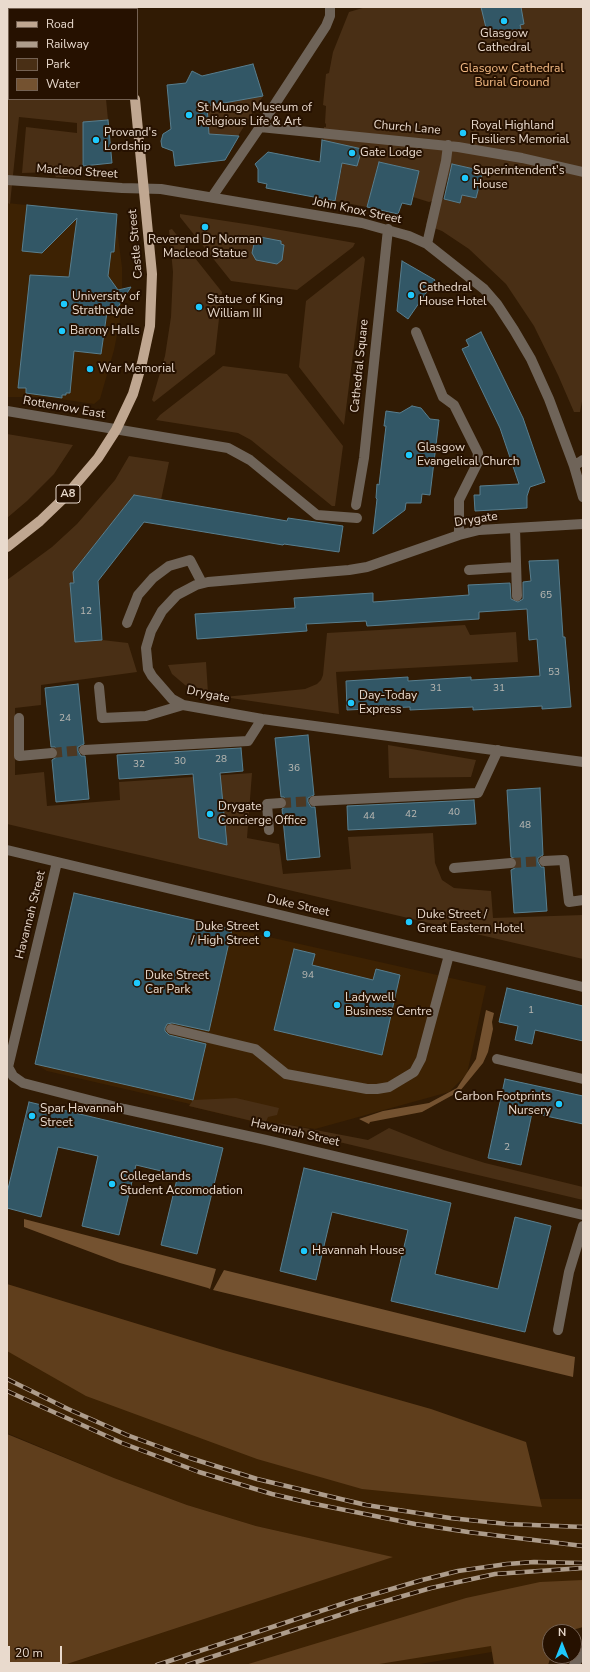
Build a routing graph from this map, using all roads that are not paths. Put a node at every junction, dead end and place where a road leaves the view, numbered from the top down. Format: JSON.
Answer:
{"nodes":[{"id":1,"x":330,"y":7,"type":"edge"},
{"id":2,"x":135,"y":100,"type":"edge"},
{"id":3,"x":260,"y":127,"type":"junction"},
{"id":4,"x":448,"y":145,"type":"junction"},
{"id":5,"x":583,"y":172,"type":"edge"},
{"id":6,"x":7,"y":180,"type":"edge"},
{"id":7,"x":144,"y":189,"type":"junction"},
{"id":8,"x":212,"y":197,"type":"junction"},
{"id":9,"x":388,"y":229,"type":"junction"},
{"id":10,"x":427,"y":244,"type":"junction"},
{"id":11,"x":416,"y":332,"type":"dead end"},
{"id":12,"x":7,"y":411,"type":"edge"},
{"id":13,"x":116,"y":430,"type":"junction"},
{"id":14,"x":579,"y":463,"type":"edge"},
{"id":15,"x":583,"y":497,"type":"edge"},
{"id":16,"x":356,"y":505,"type":"dead end"},
{"id":17,"x":357,"y":518,"type":"dead end"},
{"id":18,"x":583,"y":524,"type":"edge"},
{"id":19,"x":515,"y":528,"type":"junction"},
{"id":20,"x":459,"y":535,"type":"junction"},
{"id":21,"x":7,"y":547,"type":"edge"},
{"id":22,"x":516,"y":567,"type":"junction"},
{"id":23,"x":469,"y":570,"type":"dead end"},
{"id":24,"x":202,"y":583,"type":"junction"},
{"id":25,"x":517,"y":596,"type":"dead end"},
{"id":26,"x":127,"y":623,"type":"dead end"},
{"id":27,"x":99,"y":688,"type":"dead end"},
{"id":28,"x":183,"y":705,"type":"junction"},
{"id":29,"x":19,"y":718,"type":"dead end"},
{"id":30,"x":262,"y":719,"type":"junction"},
{"id":31,"x":84,"y":750,"type":"tunnel mouth"},
{"id":32,"x":498,"y":750,"type":"junction"},
{"id":33,"x":52,"y":753,"type":"tunnel mouth"},
{"id":34,"x":583,"y":762,"type":"edge"},
{"id":35,"x":314,"y":801,"type":"tunnel mouth"},
{"id":36,"x":281,"y":803,"type":"tunnel mouth"},
{"id":37,"x":269,"y":830,"type":"dead end"},
{"id":38,"x":7,"y":850,"type":"edge"},
{"id":39,"x":544,"y":861,"type":"tunnel mouth"},
{"id":40,"x":57,"y":862,"type":"junction"},
{"id":41,"x":511,"y":863,"type":"tunnel mouth"},
{"id":42,"x":454,"y":868,"type":"dead end"},
{"id":43,"x":583,"y":900,"type":"edge"},
{"id":44,"x":449,"y":955,"type":"junction"},
{"id":45,"x":583,"y":987,"type":"edge"},
{"id":46,"x":171,"y":1029,"type":"dead end"},
{"id":47,"x":497,"y":1059,"type":"dead end"},
{"id":48,"x":7,"y":1067,"type":"edge"},
{"id":49,"x":583,"y":1079,"type":"edge"},
{"id":50,"x":583,"y":1215,"type":"edge"},
{"id":51,"x":583,"y":1226,"type":"edge"},
{"id":52,"x":558,"y":1330,"type":"dead end"},
{"id":53,"x":583,"y":1652,"type":"edge"},
{"id":54,"x":574,"y":1665,"type":"edge"}],
"edges":[{"from":1,"to":3,"type":"street"},
{"from":2,"to":7,"type":"main road","name":"Castle Street","number":"A8"},
{"from":3,"to":4,"type":"street","name":"Church Lane"},
{"from":3,"to":8,"type":"street"},
{"from":4,"to":5,"type":"street","name":"Church Lane"},
{"from":4,"to":10,"type":"street"},
{"from":6,"to":7,"type":"street","name":"Macleod Street"},
{"from":7,"to":8,"type":"street","name":"John Knox Street"},
{"from":7,"to":13,"type":"main road","name":"Castle Street","number":"A8"},
{"from":8,"to":9,"type":"street","name":"John Knox Street"},
{"from":9,"to":10,"type":"street","name":"John Knox Street"},
{"from":9,"to":16,"type":"street","name":"Cathedral Square"},
{"from":10,"to":14,"type":"street","name":"John Knox Street"},
{"from":11,"to":20,"type":"street"},
{"from":12,"to":13,"type":"street","name":"Rottenrow East"},
{"from":13,"to":17,"type":"street"},
{"from":13,"to":21,"type":"main road","number":"A8"},
{"from":14,"to":15,"type":"street","name":"John Knox Street"},
{"from":18,"to":19,"type":"street","name":"Drygate"},
{"from":19,"to":20,"type":"street","name":"Drygate"},
{"from":19,"to":22,"type":"street"},
{"from":20,"to":24,"type":"street","name":"Drygate"},
{"from":22,"to":23,"type":"street"},
{"from":22,"to":25,"type":"street"},
{"from":24,"to":26,"type":"street"},
{"from":24,"to":28,"type":"street","name":"Drygate"},
{"from":27,"to":28,"type":"street"},
{"from":28,"to":30,"type":"street","name":"Drygate"},
{"from":29,"to":33,"type":"street"},
{"from":30,"to":31,"type":"street"},
{"from":30,"to":32,"type":"street","name":"Drygate"},
{"from":32,"to":34,"type":"street","name":"Drygate"},
{"from":32,"to":35,"type":"street"},
{"from":36,"to":37,"type":"street"},
{"from":38,"to":40,"type":"street","name":"Duke Street"},
{"from":39,"to":43,"type":"street"},
{"from":40,"to":44,"type":"street","name":"Duke Street"},
{"from":40,"to":48,"type":"street","name":"Havannah Street"},
{"from":41,"to":42,"type":"street"},
{"from":44,"to":45,"type":"street","name":"Duke Street"},
{"from":44,"to":46,"type":"street"},
{"from":47,"to":49,"type":"street"},
{"from":48,"to":50,"type":"street","name":"Havannah Street"},
{"from":51,"to":52,"type":"street"},
{"from":53,"to":54,"type":"street"}]}
